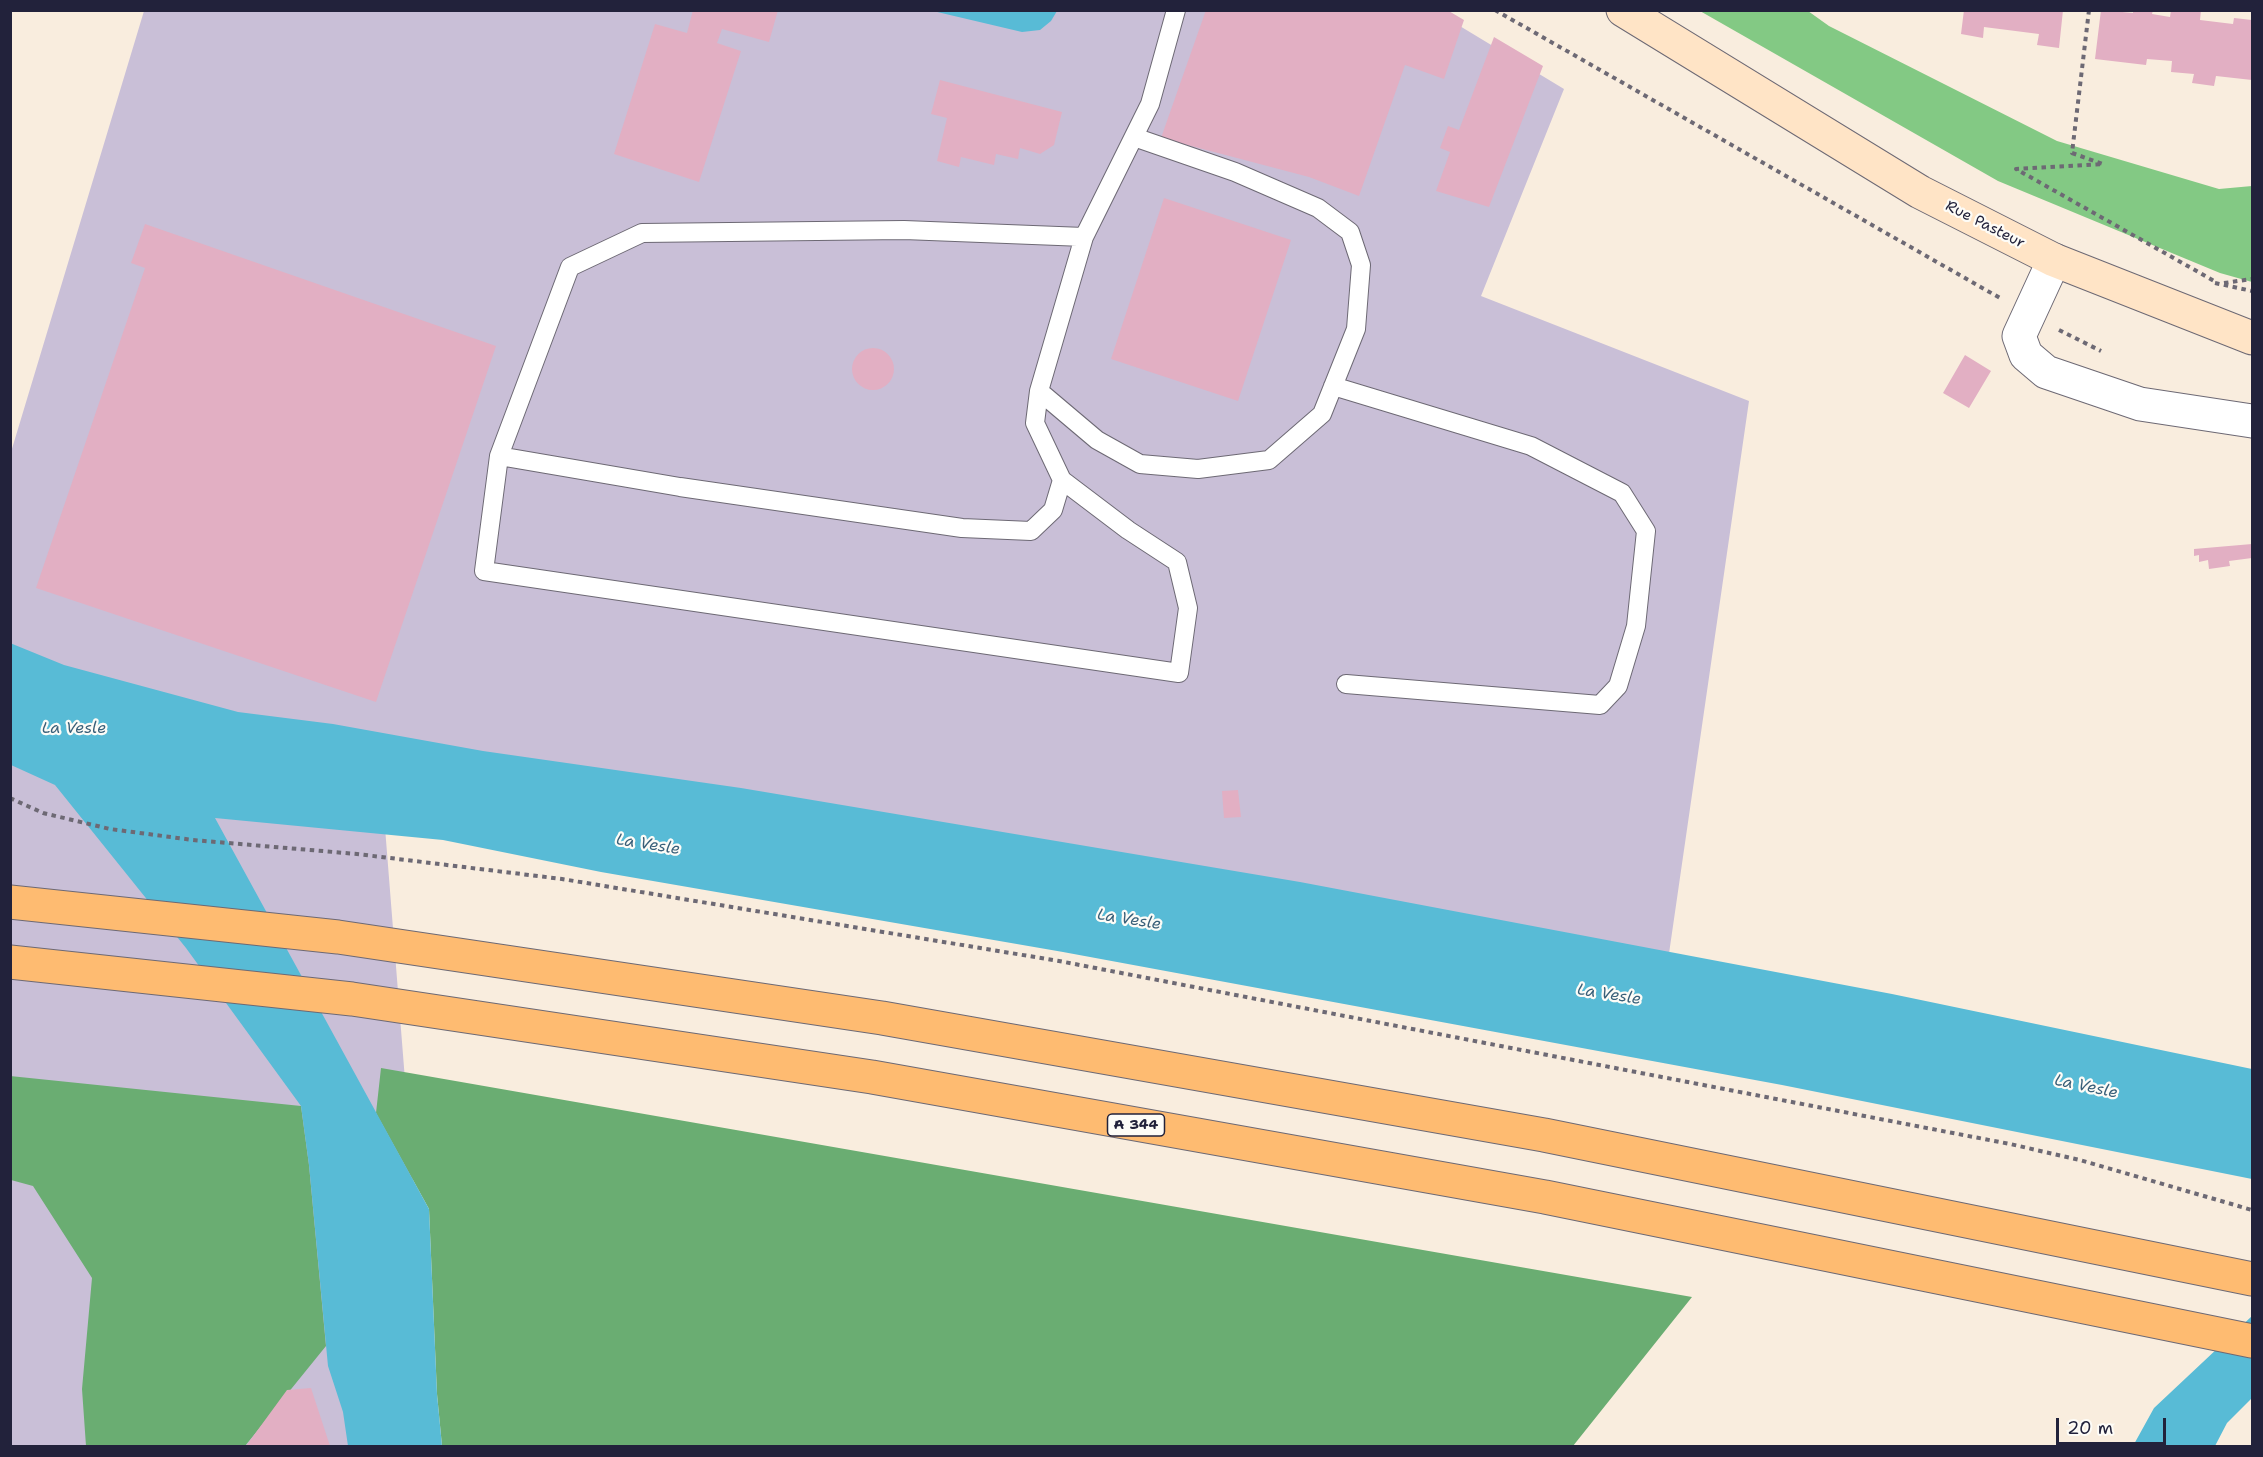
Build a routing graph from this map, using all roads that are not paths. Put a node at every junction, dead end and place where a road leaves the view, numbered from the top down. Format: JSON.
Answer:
{"nodes":[{"id":1,"x":1176,"y":10,"type":"edge"},
{"id":2,"x":1623,"y":10,"type":"edge"},
{"id":3,"x":1134,"y":137,"type":"junction"},
{"id":4,"x":1084,"y":237,"type":"junction"},
{"id":5,"x":2054,"y":260,"type":"junction"},
{"id":6,"x":2253,"y":338,"type":"edge"},
{"id":7,"x":1333,"y":386,"type":"junction"},
{"id":8,"x":1039,"y":391,"type":"junction"},
{"id":9,"x":2253,"y":421,"type":"edge"},
{"id":10,"x":499,"y":456,"type":"junction"},
{"id":11,"x":1062,"y":480,"type":"junction"},
{"id":12,"x":1346,"y":684,"type":"dead end"},
{"id":13,"x":10,"y":902,"type":"edge"},
{"id":14,"x":10,"y":962,"type":"edge"},
{"id":15,"x":2253,"y":1279,"type":"edge"},
{"id":16,"x":2253,"y":1341,"type":"edge"}],
"edges":[{"from":1,"to":3,"type":"lane"},
{"from":2,"to":5,"type":"street","name":"Rue Pasteur"},
{"from":3,"to":4,"type":"lane"},
{"from":3,"to":7,"type":"lane"},
{"from":4,"to":8,"type":"lane"},
{"from":4,"to":10,"type":"lane"},
{"from":5,"to":6,"type":"street","name":"Rue Pasteur"},
{"from":5,"to":9,"type":"street"},
{"from":7,"to":8,"type":"lane"},
{"from":7,"to":12,"type":"lane"},
{"from":8,"to":11,"type":"lane"},
{"from":10,"to":11,"type":"lane"},
{"from":10,"to":11,"type":"lane"},
{"from":13,"to":15,"type":"highway"},
{"from":14,"to":16,"type":"highway","number":"A 344"}]}
